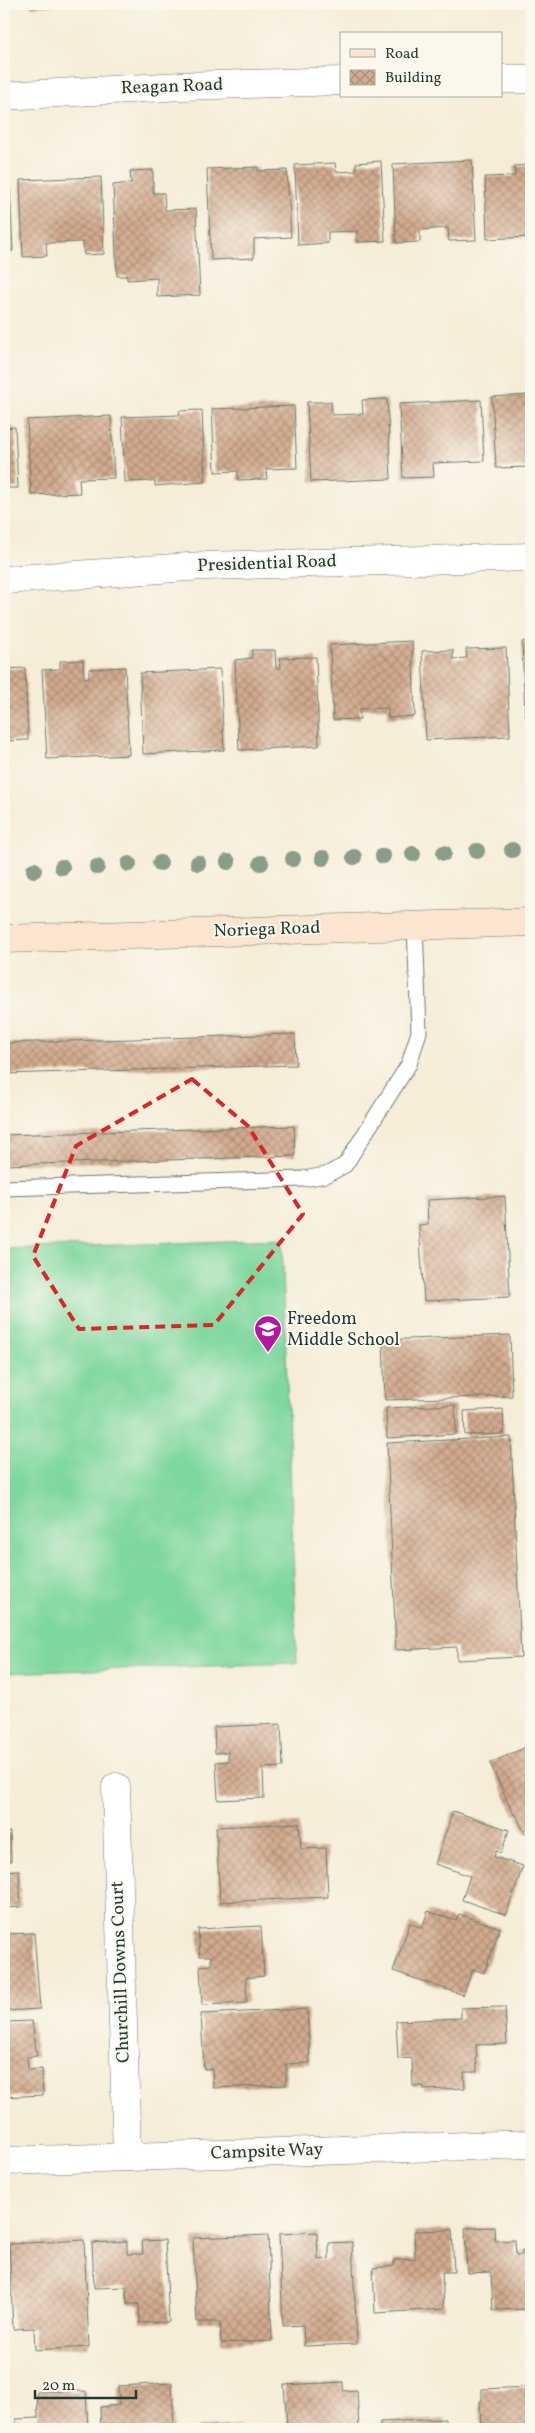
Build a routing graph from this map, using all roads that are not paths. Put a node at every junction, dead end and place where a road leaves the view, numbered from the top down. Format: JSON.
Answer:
{"nodes":[{"id":1,"x":502,"y":79,"type":"edge"},
{"id":2,"x":531,"y":79,"type":"edge"},
{"id":3,"x":340,"y":82,"type":"edge"},
{"id":4,"x":4,"y":96,"type":"edge"},
{"id":5,"x":531,"y":557,"type":"edge"},
{"id":6,"x":4,"y":580,"type":"edge"},
{"id":7,"x":531,"y":922,"type":"edge"},
{"id":8,"x":415,"y":925,"type":"junction"},
{"id":9,"x":4,"y":939,"type":"edge"},
{"id":10,"x":4,"y":1188,"type":"edge"},
{"id":11,"x":116,"y":1787,"type":"dead end"},
{"id":12,"x":531,"y":2144,"type":"edge"},
{"id":13,"x":127,"y":2157,"type":"junction"},
{"id":14,"x":4,"y":2160,"type":"edge"}],
"edges":[{"from":1,"to":2,"type":"street"},
{"from":3,"to":4,"type":"street","name":"Reagan Road"},
{"from":5,"to":6,"type":"street","name":"Presidential Road"},
{"from":7,"to":8,"type":"street","name":"Noriega Road"},
{"from":8,"to":9,"type":"street","name":"Noriega Road"},
{"from":8,"to":10,"type":"lane"},
{"from":11,"to":13,"type":"street","name":"Churchill Downs Court"},
{"from":12,"to":13,"type":"street","name":"Campsite Way"},
{"from":13,"to":14,"type":"street","name":"Campsite Way"}]}
